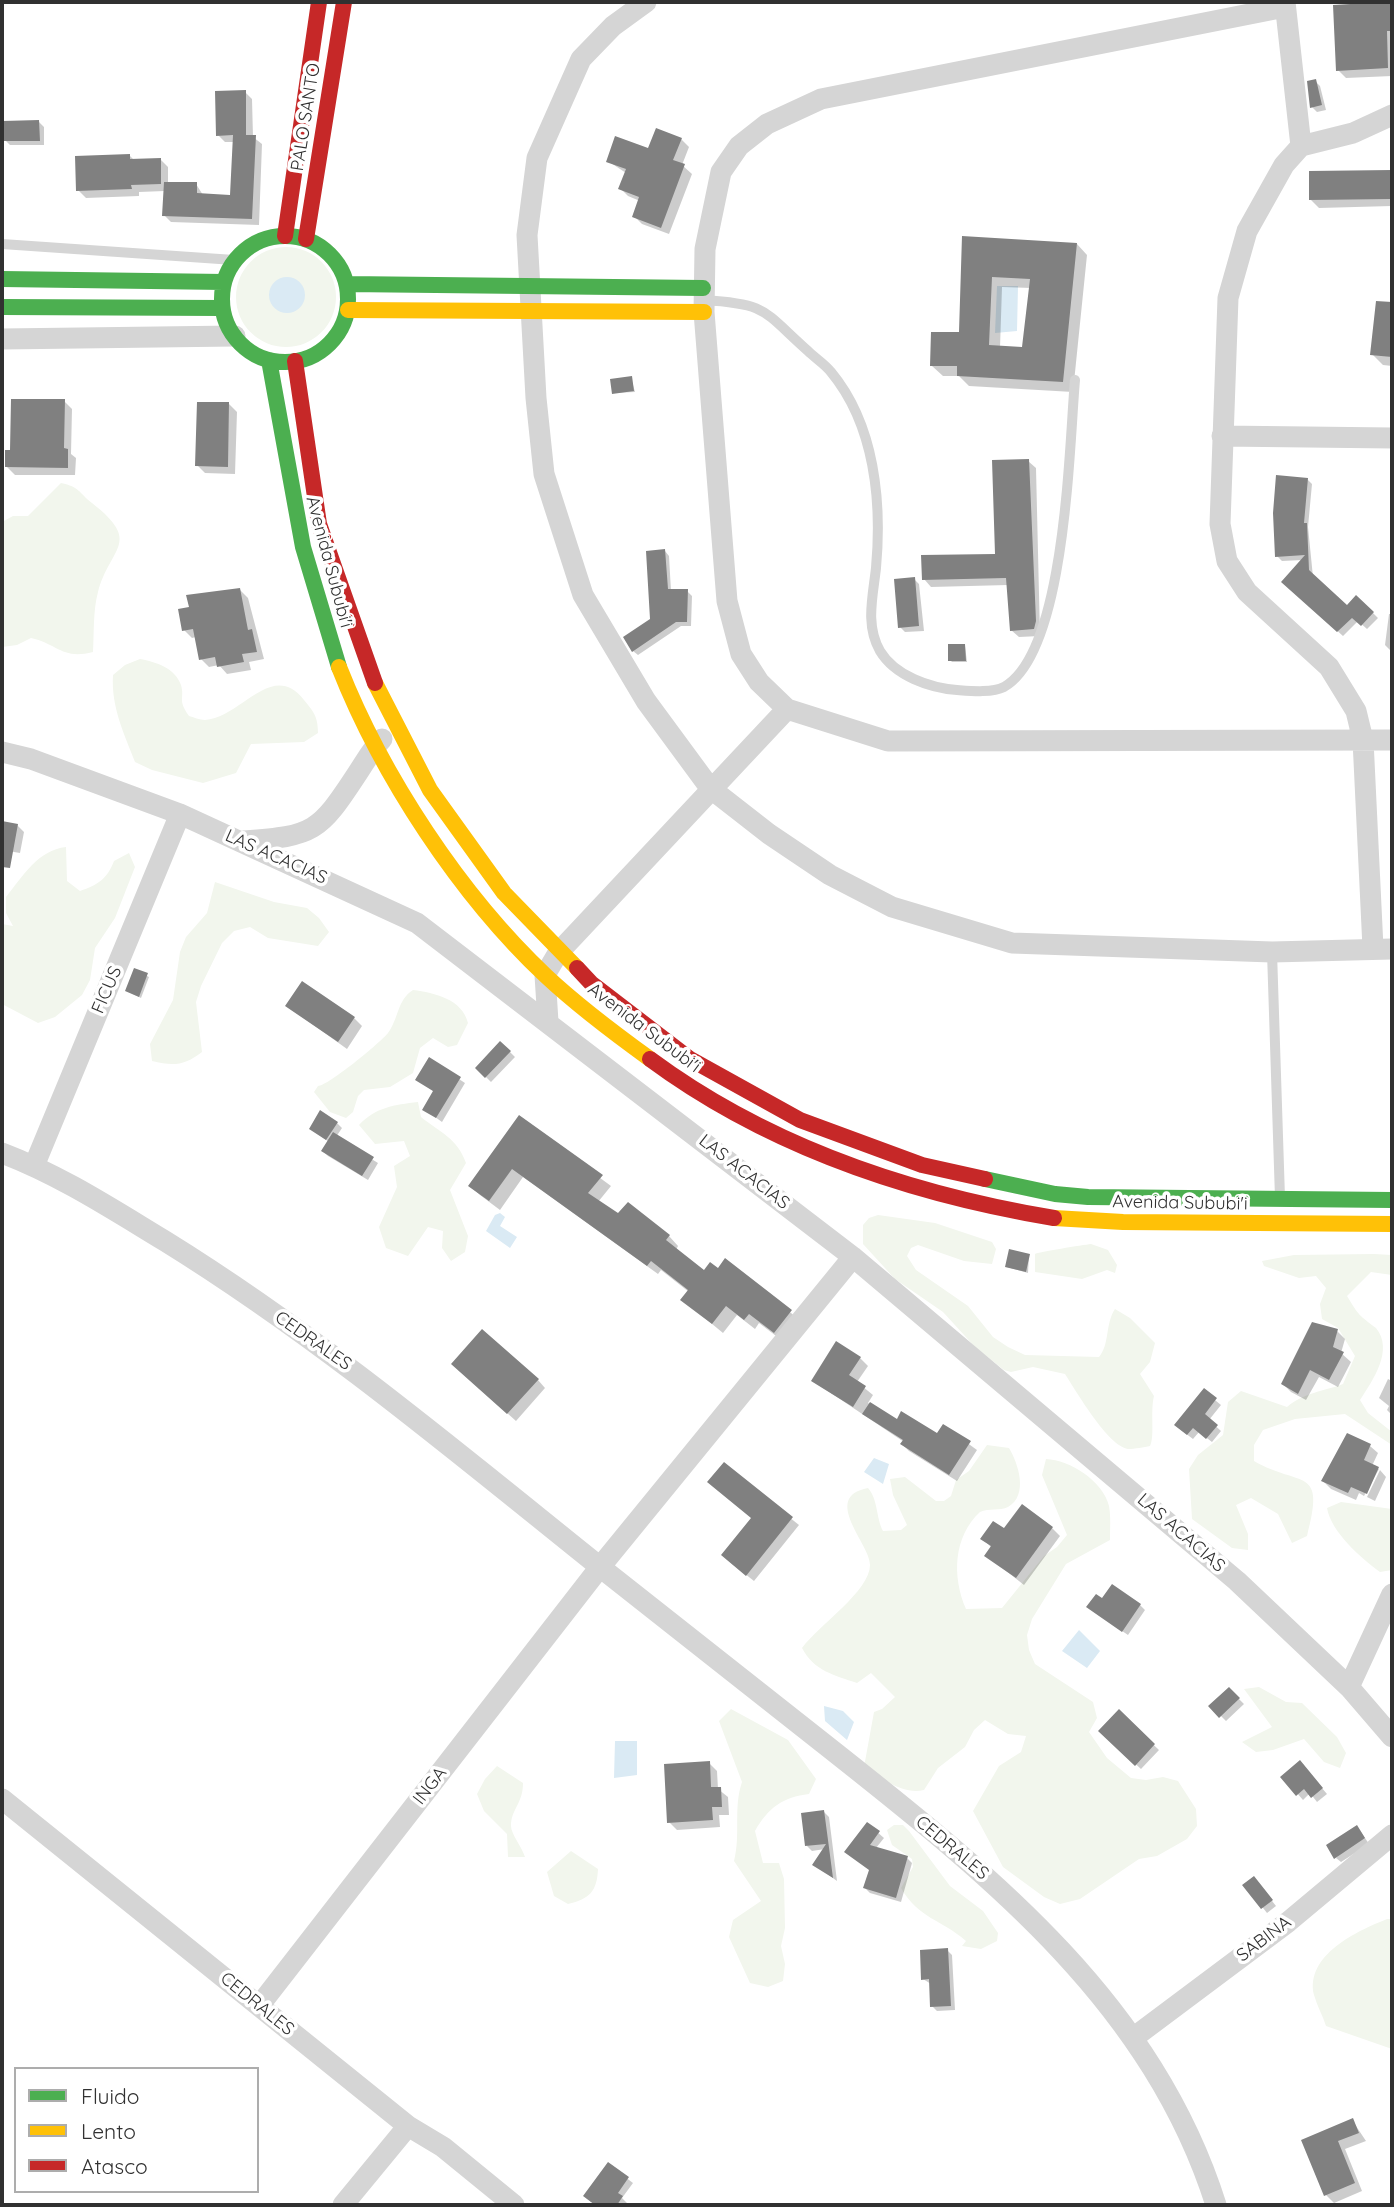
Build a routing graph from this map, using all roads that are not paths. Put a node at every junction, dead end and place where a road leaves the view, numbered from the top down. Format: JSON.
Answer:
{"nodes":[{"id":1,"x":319,"y":2,"type":"edge"},
{"id":2,"x":344,"y":2,"type":"edge"},
{"id":3,"x":646,"y":2,"type":"edge"},
{"id":4,"x":1285,"y":4,"type":"edge"},
{"id":5,"x":1392,"y":115,"type":"edge"},
{"id":6,"x":1301,"y":146,"type":"junction"},
{"id":7,"x":285,"y":236,"type":"junction"},
{"id":8,"x":306,"y":239,"type":"junction"},
{"id":9,"x":2,"y":244,"type":"edge"},
{"id":10,"x":234,"y":260,"type":"junction"},
{"id":11,"x":2,"y":279,"type":"edge"},
{"id":12,"x":224,"y":282,"type":"junction"},
{"id":13,"x":347,"y":284,"type":"junction"},
{"id":14,"x":528,"y":288,"type":"junction"},
{"id":15,"x":703,"y":300,"type":"junction"},
{"id":16,"x":2,"y":307,"type":"edge"},
{"id":17,"x":222,"y":308,"type":"junction"},
{"id":18,"x":348,"y":310,"type":"junction"},
{"id":19,"x":531,"y":312,"type":"junction"},
{"id":20,"x":235,"y":336,"type":"junction"},
{"id":21,"x":2,"y":339,"type":"edge"},
{"id":22,"x":269,"y":360,"type":"junction"},
{"id":23,"x":295,"y":361,"type":"junction"},
{"id":24,"x":1075,"y":380,"type":"dead end"},
{"id":25,"x":1222,"y":436,"type":"junction"},
{"id":26,"x":1392,"y":439,"type":"edge"},
{"id":27,"x":787,"y":709,"type":"junction"},
{"id":28,"x":394,"y":728,"type":"junction"},
{"id":29,"x":1363,"y":740,"type":"junction"},
{"id":30,"x":1392,"y":740,"type":"edge"},
{"id":31,"x":375,"y":746,"type":"junction"},
{"id":32,"x":2,"y":752,"type":"edge"},
{"id":33,"x":710,"y":788,"type":"junction"},
{"id":34,"x":180,"y":814,"type":"junction"},
{"id":35,"x":242,"y":841,"type":"junction"},
{"id":36,"x":1383,"y":949,"type":"edge"},
{"id":37,"x":1272,"y":952,"type":"junction"},
{"id":38,"x":558,"y":953,"type":"junction"},
{"id":39,"x":545,"y":975,"type":"junction"},
{"id":40,"x":507,"y":990,"type":"junction"},
{"id":41,"x":548,"y":1022,"type":"junction"},
{"id":42,"x":2,"y":1153,"type":"edge"},
{"id":43,"x":34,"y":1166,"type":"junction"},
{"id":44,"x":1280,"y":1199,"type":"junction"},
{"id":45,"x":1392,"y":1200,"type":"edge"},
{"id":46,"x":1392,"y":1224,"type":"edge"},
{"id":47,"x":853,"y":1257,"type":"junction"},
{"id":48,"x":600,"y":1567,"type":"junction"},
{"id":49,"x":1392,"y":1594,"type":"edge"},
{"id":50,"x":1349,"y":1687,"type":"junction"},
{"id":51,"x":1392,"y":1737,"type":"edge"},
{"id":52,"x":2,"y":1799,"type":"edge"},
{"id":53,"x":1392,"y":1835,"type":"edge"},
{"id":54,"x":259,"y":2006,"type":"junction"},
{"id":55,"x":1133,"y":2038,"type":"junction"},
{"id":56,"x":408,"y":2126,"type":"junction"},
{"id":57,"x":344,"y":2205,"type":"edge"},
{"id":58,"x":514,"y":2205,"type":"edge"},
{"id":59,"x":1216,"y":2205,"type":"edge"}],
"edges":[{"from":1,"to":7,"type":"street","name":"PALO SANTO"},
{"from":2,"to":8,"type":"street","name":"PALO SANTO"},
{"from":3,"to":14,"type":"street"},
{"from":4,"to":6,"type":"street"},
{"from":4,"to":15,"type":"street"},
{"from":5,"to":6,"type":"street"},
{"from":6,"to":25,"type":"street"},
{"from":7,"to":8,"type":"street"},
{"from":7,"to":10,"type":"street"},
{"from":8,"to":13,"type":"street"},
{"from":9,"to":10,"type":"lane"},
{"from":10,"to":12,"type":"street"},
{"from":11,"to":12,"type":"street"},
{"from":12,"to":17,"type":"street"},
{"from":13,"to":14,"type":"street"},
{"from":13,"to":18,"type":"street"},
{"from":14,"to":15,"type":"street"},
{"from":14,"to":19,"type":"street"},
{"from":15,"to":19,"type":"street"},
{"from":15,"to":24,"type":"lane"},
{"from":15,"to":27,"type":"street"},
{"from":16,"to":17,"type":"street"},
{"from":17,"to":20,"type":"street"},
{"from":18,"to":19,"type":"street"},
{"from":18,"to":23,"type":"street"},
{"from":19,"to":33,"type":"street"},
{"from":20,"to":21,"type":"street"},
{"from":20,"to":22,"type":"street"},
{"from":22,"to":23,"type":"street"},
{"from":22,"to":31,"type":"street","name":"Avenida Sububi'i"},
{"from":23,"to":28,"type":"street","name":"Avenida Sububi'i"},
{"from":25,"to":26,"type":"street"},
{"from":25,"to":29,"type":"street"},
{"from":27,"to":29,"type":"street"},
{"from":27,"to":33,"type":"street"},
{"from":28,"to":31,"type":"street"},
{"from":28,"to":38,"type":"street","name":"Avenida Sububi'i"},
{"from":29,"to":30,"type":"street"},
{"from":29,"to":36,"type":"street"},
{"from":31,"to":35,"type":"street"},
{"from":31,"to":39,"type":"street","name":"Avenida Sububi'i"},
{"from":32,"to":34,"type":"street","name":"LAS ACACIAS"},
{"from":33,"to":37,"type":"street"},
{"from":33,"to":38,"type":"street"},
{"from":34,"to":35,"type":"street","name":"LAS ACACIAS"},
{"from":34,"to":43,"type":"street","name":"FICUS"},
{"from":35,"to":40,"type":"street","name":"LAS ACACIAS"},
{"from":36,"to":37,"type":"street"},
{"from":37,"to":44,"type":"lane"},
{"from":38,"to":39,"type":"street"},
{"from":38,"to":44,"type":"street","name":"Avenida Sububi'i"},
{"from":39,"to":40,"type":"street"},
{"from":39,"to":41,"type":"street"},
{"from":39,"to":46,"type":"street","name":"Avenida Sububi'i"},
{"from":40,"to":41,"type":"street","name":"LAS ACACIAS"},
{"from":41,"to":47,"type":"street","name":"LAS ACACIAS"},
{"from":42,"to":43,"type":"street","name":"CEDRALES"},
{"from":43,"to":48,"type":"street","name":"CEDRALES"},
{"from":44,"to":45,"type":"street","name":"Avenida Sububi'i"},
{"from":47,"to":48,"type":"street"},
{"from":47,"to":50,"type":"street","name":"LAS ACACIAS"},
{"from":48,"to":54,"type":"street","name":"INGA"},
{"from":48,"to":55,"type":"street","name":"CEDRALES"},
{"from":49,"to":50,"type":"street"},
{"from":50,"to":51,"type":"street","name":"LAS ACACIAS"},
{"from":52,"to":54,"type":"street","name":"CEDRALES"},
{"from":53,"to":55,"type":"street","name":"SABINA"},
{"from":54,"to":56,"type":"street","name":"CEDRALES"},
{"from":55,"to":59,"type":"street","name":"CEDRALES"},
{"from":56,"to":57,"type":"street"},
{"from":56,"to":58,"type":"street","name":"CEDRALES"}]}
